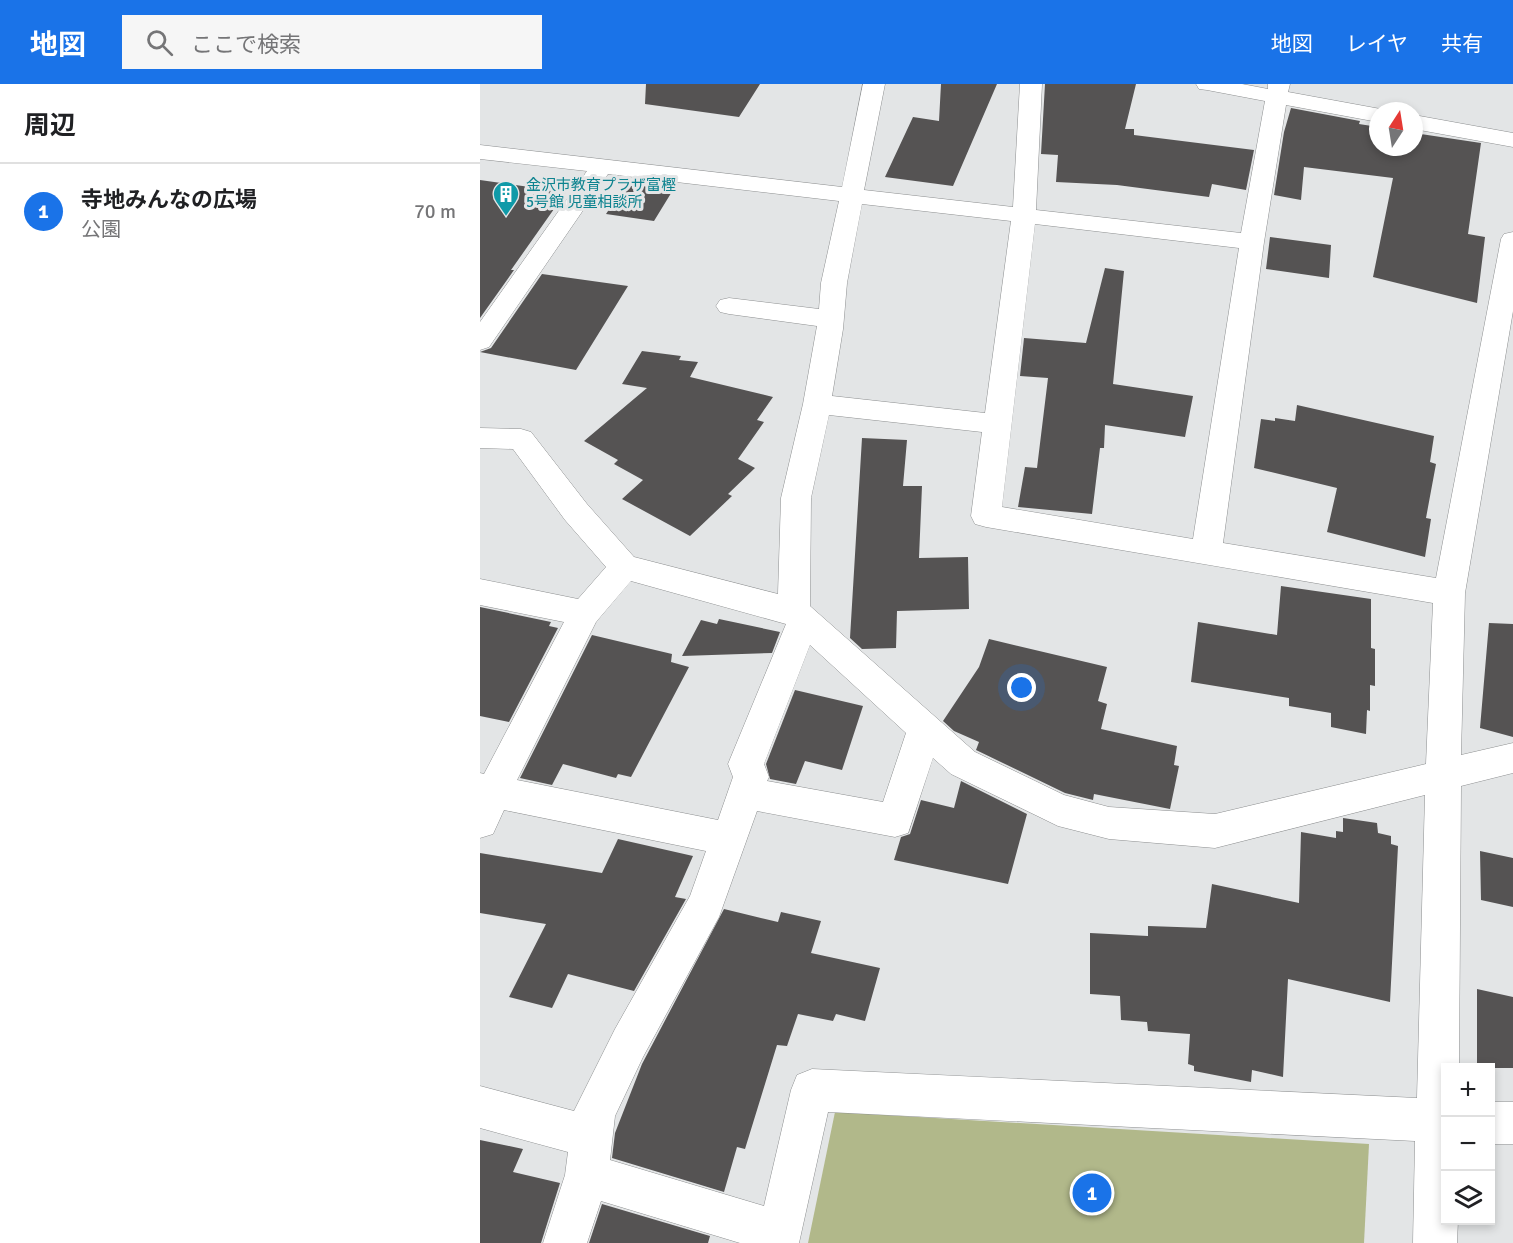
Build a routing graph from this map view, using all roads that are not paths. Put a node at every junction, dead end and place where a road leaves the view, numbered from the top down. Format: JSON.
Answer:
{"nodes":[{"id":1,"x":874,"y":84,"type":"edge"},
{"id":2,"x":1031,"y":84,"type":"edge"},
{"id":3,"x":1207,"y":84,"type":"edge"},
{"id":4,"x":1278,"y":90,"type":"edge"},
{"id":5,"x":1369,"y":113,"type":"edge"},
{"id":6,"x":1423,"y":124,"type":"edge"},
{"id":7,"x":1513,"y":140,"type":"edge"},
{"id":8,"x":480,"y":152,"type":"edge"},
{"id":9,"x":602,"y":166,"type":"junction"},
{"id":10,"x":854,"y":195,"type":"junction"},
{"id":11,"x":1024,"y":215,"type":"junction"},
{"id":12,"x":1513,"y":239,"type":"edge"},
{"id":13,"x":1252,"y":242,"type":"junction"},
{"id":14,"x":729,"y":306,"type":"dead end"},
{"id":15,"x":831,"y":319,"type":"junction"},
{"id":16,"x":480,"y":341,"type":"edge"},
{"id":17,"x":817,"y":404,"type":"junction"},
{"id":18,"x":998,"y":424,"type":"junction"},
{"id":19,"x":480,"y":438,"type":"edge"},
{"id":20,"x":1206,"y":552,"type":"junction"},
{"id":21,"x":624,"y":567,"type":"junction"},
{"id":22,"x":480,"y":592,"type":"edge"},
{"id":23,"x":1449,"y":592,"type":"junction"},
{"id":24,"x":585,"y":613,"type":"junction"},
{"id":25,"x":799,"y":616,"type":"junction"},
{"id":26,"x":925,"y":729,"type":"junction"},
{"id":27,"x":1513,"y":758,"type":"edge"},
{"id":28,"x":1443,"y":774,"type":"junction"},
{"id":29,"x":488,"y":790,"type":"edge"},
{"id":30,"x":745,"y":794,"type":"junction"},
{"id":31,"x":480,"y":822,"type":"edge"},
{"id":32,"x":729,"y":839,"type":"junction"},
{"id":33,"x":480,"y":1107,"type":"edge"},
{"id":34,"x":1441,"y":1117,"type":"edge"},
{"id":35,"x":1441,"y":1121,"type":"edge"},
{"id":36,"x":1495,"y":1123,"type":"edge"},
{"id":37,"x":1513,"y":1124,"type":"edge"},
{"id":38,"x":590,"y":1156,"type":"junction"},
{"id":39,"x":779,"y":1238,"type":"edge"},
{"id":40,"x":565,"y":1243,"type":"edge"},
{"id":41,"x":1435,"y":1243,"type":"edge"}],
"edges":[{"from":1,"to":10,"type":"street"},
{"from":2,"to":11,"type":"street"},
{"from":3,"to":4,"type":"street"},
{"from":4,"to":5,"type":"street"},
{"from":4,"to":13,"type":"street"},
{"from":6,"to":7,"type":"street"},
{"from":8,"to":9,"type":"street"},
{"from":9,"to":10,"type":"street"},
{"from":9,"to":16,"type":"street"},
{"from":10,"to":11,"type":"street"},
{"from":10,"to":15,"type":"street"},
{"from":11,"to":13,"type":"street"},
{"from":11,"to":18,"type":"street"},
{"from":12,"to":23,"type":"street"},
{"from":13,"to":20,"type":"street"},
{"from":14,"to":15,"type":"street"},
{"from":15,"to":17,"type":"street"},
{"from":17,"to":18,"type":"street"},
{"from":17,"to":25,"type":"street"},
{"from":18,"to":20,"type":"street"},
{"from":19,"to":21,"type":"street"},
{"from":20,"to":23,"type":"street"},
{"from":21,"to":24,"type":"street"},
{"from":21,"to":25,"type":"street"},
{"from":22,"to":24,"type":"street"},
{"from":23,"to":28,"type":"street"},
{"from":24,"to":29,"type":"street"},
{"from":25,"to":26,"type":"street"},
{"from":25,"to":30,"type":"street"},
{"from":26,"to":28,"type":"street"},
{"from":26,"to":30,"type":"street"},
{"from":27,"to":28,"type":"street"},
{"from":28,"to":34,"type":"street"},
{"from":29,"to":31,"type":"street"},
{"from":29,"to":32,"type":"street"},
{"from":30,"to":32,"type":"street"},
{"from":32,"to":38,"type":"street"},
{"from":33,"to":38,"type":"street"},
{"from":35,"to":39,"type":"street"},
{"from":35,"to":41,"type":"street"},
{"from":36,"to":37,"type":"street"},
{"from":38,"to":39,"type":"street"},
{"from":38,"to":40,"type":"street"}]}
